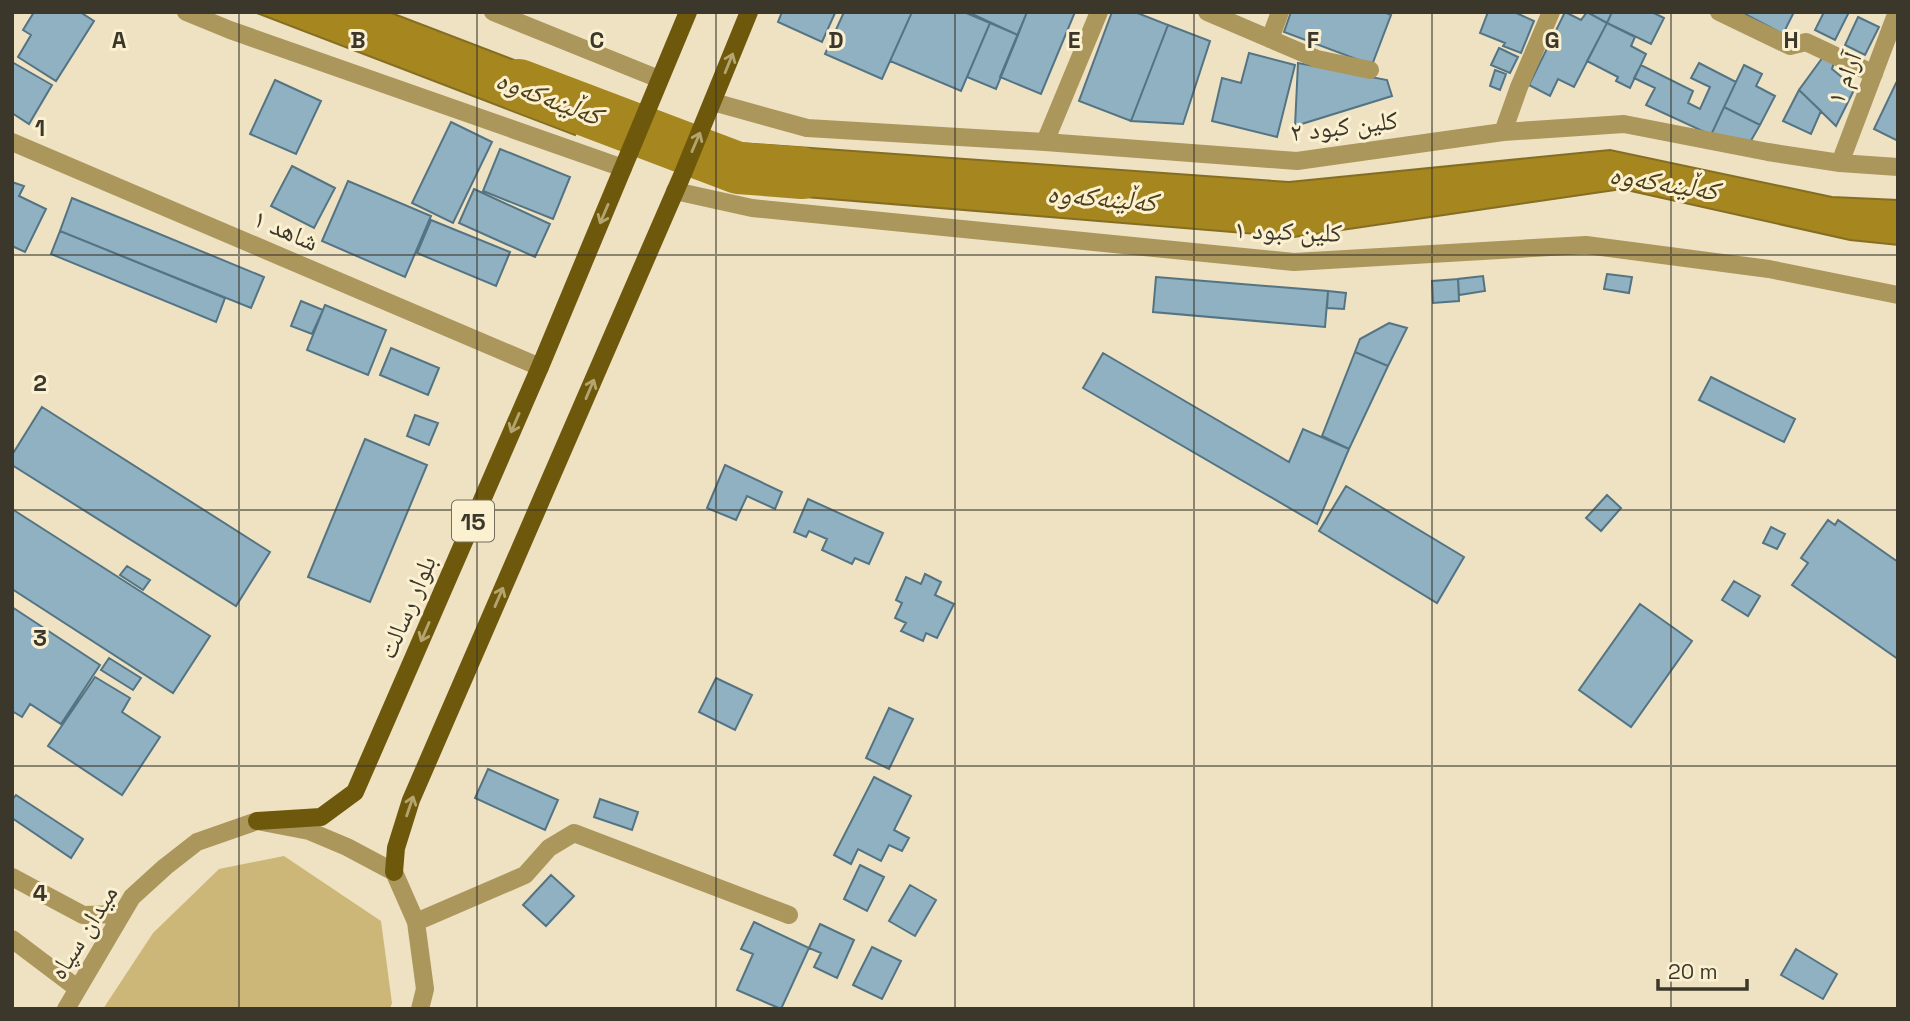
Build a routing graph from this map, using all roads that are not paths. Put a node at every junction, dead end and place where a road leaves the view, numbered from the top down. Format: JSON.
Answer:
{"nodes":[{"id":1,"x":186,"y":12,"type":"edge"},
{"id":2,"x":494,"y":12,"type":"edge"},
{"id":3,"x":688,"y":12,"type":"edge"},
{"id":4,"x":749,"y":12,"type":"edge"},
{"id":5,"x":1099,"y":12,"type":"edge"},
{"id":6,"x":1207,"y":12,"type":"edge"},
{"id":7,"x":1280,"y":12,"type":"edge"},
{"id":8,"x":1551,"y":12,"type":"edge"},
{"id":9,"x":1719,"y":12,"type":"edge"},
{"id":10,"x":1897,"y":12,"type":"edge"},
{"id":11,"x":517,"y":17,"type":"edge"},
{"id":12,"x":1270,"y":39,"type":"junction"},
{"id":13,"x":1370,"y":70,"type":"dead end"},
{"id":14,"x":1874,"y":74,"type":"junction"},
{"id":15,"x":656,"y":86,"type":"junction"},
{"id":16,"x":710,"y":107,"type":"junction"},
{"id":17,"x":1503,"y":132,"type":"junction"},
{"id":18,"x":12,"y":142,"type":"edge"},
{"id":19,"x":1045,"y":142,"type":"junction"},
{"id":20,"x":1840,"y":163,"type":"junction"},
{"id":21,"x":1898,"y":167,"type":"edge"},
{"id":22,"x":623,"y":168,"type":"junction"},
{"id":23,"x":675,"y":191,"type":"junction"},
{"id":24,"x":1898,"y":295,"type":"edge"},
{"id":25,"x":540,"y":367,"type":"junction"},
{"id":26,"x":257,"y":821,"type":"junction"},
{"id":27,"x":394,"y":872,"type":"junction"},
{"id":28,"x":12,"y":877,"type":"edge"},
{"id":29,"x":122,"y":914,"type":"junction"},
{"id":30,"x":789,"y":915,"type":"dead end"},
{"id":31,"x":416,"y":922,"type":"junction"},
{"id":32,"x":12,"y":939,"type":"edge"},
{"id":33,"x":77,"y":988,"type":"junction"},
{"id":34,"x":66,"y":1009,"type":"edge"},
{"id":35,"x":420,"y":1009,"type":"edge"}],
"edges":[{"from":1,"to":22,"type":"street"},
{"from":2,"to":11,"type":"street"},
{"from":3,"to":15,"type":"main road","number":"15"},
{"from":16,"to":4,"type":"main road","number":"15","one_way":true},
{"from":5,"to":19,"type":"street"},
{"from":6,"to":12,"type":"street"},
{"from":7,"to":12,"type":"street"},
{"from":8,"to":17,"type":"street"},
{"from":9,"to":14,"type":"street"},
{"from":10,"to":14,"type":"street","name":"آرام ۱"},
{"from":11,"to":15,"type":"street"},
{"from":12,"to":13,"type":"street"},
{"from":14,"to":20,"type":"street","name":"آرام ۱"},
{"from":15,"to":22,"type":"main road","name":"بلوار رسالت","number":"15"},
{"from":16,"to":19,"type":"street","name":"کلین کبود ۲"},
{"from":23,"to":16,"type":"main road","number":"15","one_way":true},
{"from":17,"to":19,"type":"street","name":"کلین کبود ۲"},
{"from":17,"to":20,"type":"street","name":"کلین کبود ۲"},
{"from":18,"to":25,"type":"street","name":"شاهد ۱"},
{"from":20,"to":21,"type":"street","name":"کلین کبود ۲"},
{"from":22,"to":25,"type":"main road","name":"بلوار رسالت","number":"15","one_way":true},
{"from":23,"to":24,"type":"street","name":"کلین کبود ۱"},
{"from":27,"to":23,"type":"main road","number":"15","one_way":true},
{"from":25,"to":26,"type":"main road","name":"بلوار رسالت","number":"15","one_way":true},
{"from":26,"to":27,"type":"street"},
{"from":26,"to":29,"type":"street","name":"میدان سپاه","number":"15"},
{"from":27,"to":31,"type":"street"},
{"from":28,"to":29,"type":"street"},
{"from":29,"to":33,"type":"street","name":"میدان سپاه","number":"15"},
{"from":30,"to":31,"type":"street"},
{"from":31,"to":35,"type":"street"},
{"from":32,"to":33,"type":"street"},
{"from":33,"to":34,"type":"street","name":"میدان سپاه","number":"15"}]}
